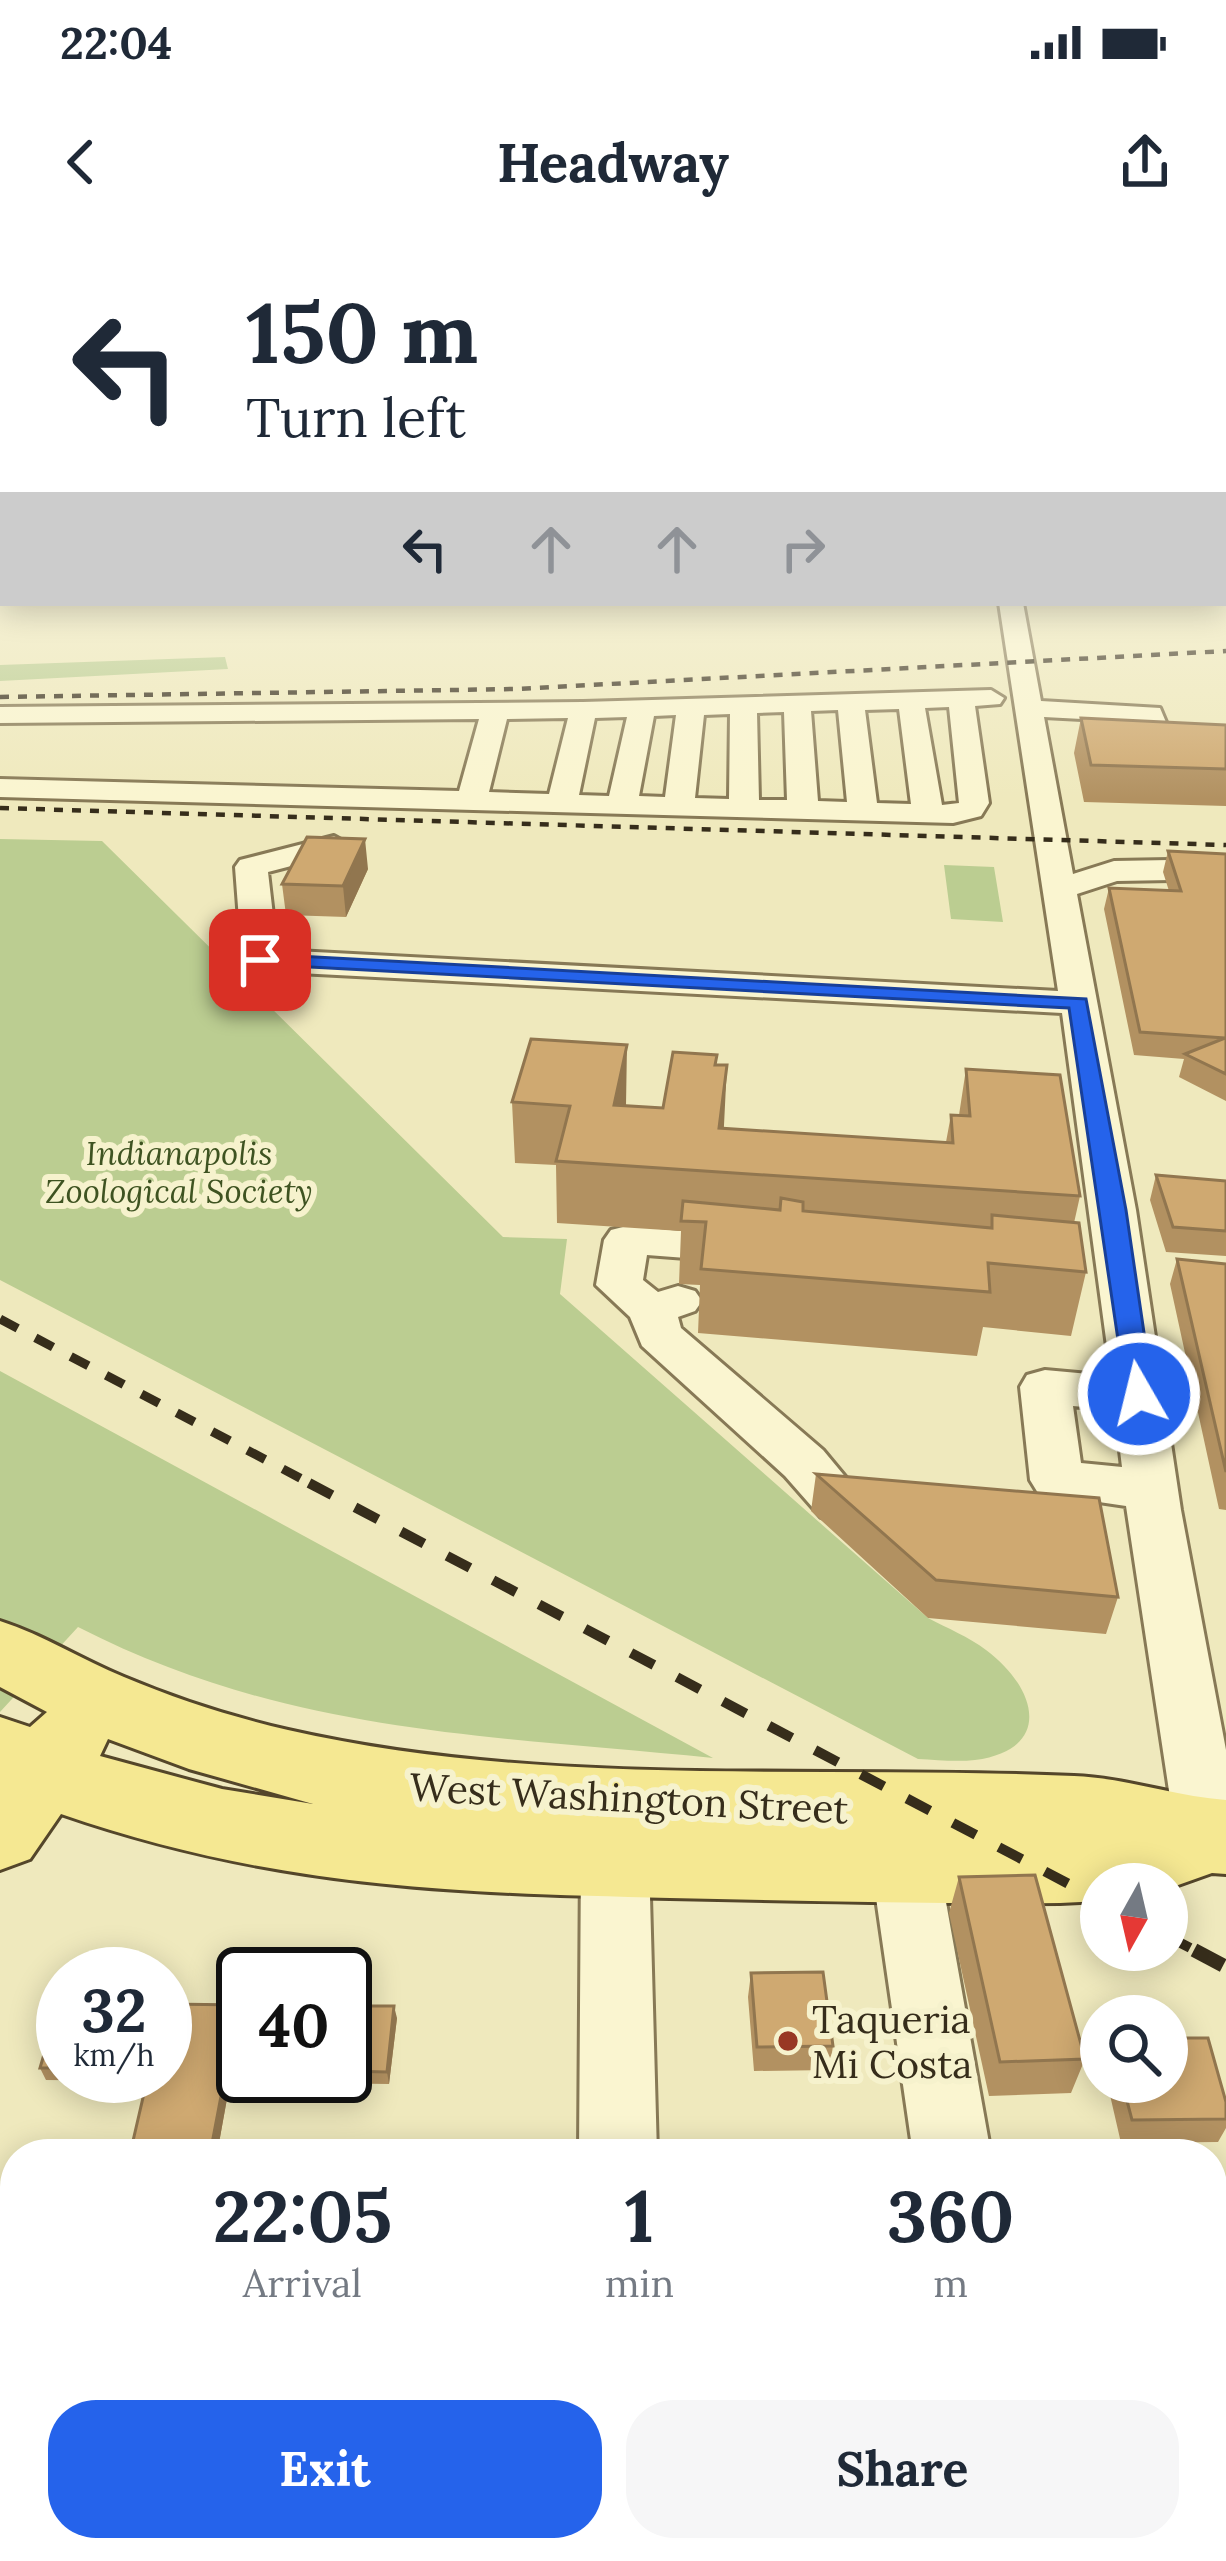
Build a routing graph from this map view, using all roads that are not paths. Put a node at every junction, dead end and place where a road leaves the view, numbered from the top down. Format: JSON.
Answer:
{"nodes":[{"id":1,"x":1012,"y":606,"type":"edge"},
{"id":2,"x":961,"y":699,"type":"junction"},
{"id":3,"x":911,"y":701,"type":"junction"},
{"id":4,"x":850,"y":702,"type":"junction"},
{"id":5,"x":1028,"y":703,"type":"junction"},
{"id":6,"x":797,"y":704,"type":"junction"},
{"id":7,"x":742,"y":705,"type":"junction"},
{"id":8,"x":691,"y":706,"type":"junction"},
{"id":9,"x":642,"y":708,"type":"junction"},
{"id":10,"x":583,"y":710,"type":"junction"},
{"id":11,"x":495,"y":711,"type":"junction"},
{"id":12,"x":336,"y":712,"type":"junction"},
{"id":13,"x":123,"y":714,"type":"junction"},
{"id":14,"x":177,"y":714,"type":"junction"},
{"id":15,"x":71,"y":715,"type":"junction"},
{"id":16,"x":6,"y":722,"type":"edge"},
{"id":17,"x":1035,"y":745,"type":"junction"},
{"id":18,"x":140,"y":772,"type":"junction"},
{"id":19,"x":7,"y":789,"type":"edge"},
{"id":20,"x":68,"y":790,"type":"junction"},
{"id":21,"x":543,"y":794,"type":"junction"},
{"id":22,"x":297,"y":796,"type":"junction"},
{"id":23,"x":472,"y":800,"type":"junction"},
{"id":24,"x":622,"y":805,"type":"junction"},
{"id":25,"x":679,"y":806,"type":"junction"},
{"id":26,"x":744,"y":808,"type":"junction"},
{"id":27,"x":803,"y":810,"type":"junction"},
{"id":28,"x":863,"y":811,"type":"junction"},
{"id":29,"x":928,"y":813,"type":"junction"},
{"id":30,"x":334,"y":845,"type":"edge"},
{"id":31,"x":1226,"y":868,"type":"edge"},
{"id":32,"x":1059,"y":889,"type":"junction"},
{"id":33,"x":896,"y":960,"type":"dead end"},
{"id":34,"x":1076,"y":986,"type":"junction"},
{"id":35,"x":790,"y":1252,"type":"edge"},
{"id":36,"x":1139,"y":1394,"type":"junction"},
{"id":37,"x":1152,"y":1489,"type":"junction"},
{"id":38,"x":840,"y":1503,"type":"edge"},
{"id":39,"x":0,"y":1652,"type":"edge"},
{"id":40,"x":94,"y":1701,"type":"junction"},
{"id":41,"x":14,"y":1785,"type":"edge"},
{"id":42,"x":1217,"y":1837,"type":"edge"},
{"id":43,"x":615,"y":1859,"type":"junction"},
{"id":44,"x":905,"y":1863,"type":"junction"},
{"id":45,"x":617,"y":2139,"type":"edge"},
{"id":46,"x":950,"y":2139,"type":"edge"}],
"edges":[{"from":1,"to":5,"type":"street"},
{"from":2,"to":3,"type":"street"},
{"from":2,"to":5,"type":"street"},
{"from":2,"to":29,"type":"street"},
{"from":3,"to":4,"type":"street"},
{"from":3,"to":29,"type":"street"},
{"from":4,"to":6,"type":"street"},
{"from":4,"to":28,"type":"street"},
{"from":5,"to":17,"type":"street"},
{"from":5,"to":17,"type":"street"},
{"from":6,"to":7,"type":"street"},
{"from":6,"to":27,"type":"street"},
{"from":7,"to":8,"type":"street"},
{"from":7,"to":26,"type":"street"},
{"from":8,"to":9,"type":"street"},
{"from":8,"to":25,"type":"street"},
{"from":9,"to":10,"type":"street"},
{"from":9,"to":24,"type":"street"},
{"from":10,"to":11,"type":"street"},
{"from":10,"to":21,"type":"street"},
{"from":11,"to":12,"type":"street"},
{"from":11,"to":23,"type":"street"},
{"from":12,"to":14,"type":"street"},
{"from":12,"to":22,"type":"street"},
{"from":13,"to":14,"type":"street"},
{"from":13,"to":15,"type":"street"},
{"from":13,"to":20,"type":"street"},
{"from":14,"to":18,"type":"street"},
{"from":15,"to":16,"type":"street"},
{"from":15,"to":19,"type":"street"},
{"from":17,"to":32,"type":"street"},
{"from":18,"to":20,"type":"street"},
{"from":18,"to":22,"type":"street"},
{"from":19,"to":20,"type":"street"},
{"from":21,"to":23,"type":"street"},
{"from":21,"to":24,"type":"street"},
{"from":22,"to":23,"type":"street"},
{"from":24,"to":25,"type":"street"},
{"from":25,"to":26,"type":"street"},
{"from":26,"to":27,"type":"street"},
{"from":27,"to":28,"type":"street"},
{"from":28,"to":29,"type":"street"},
{"from":30,"to":34,"type":"street"},
{"from":31,"to":32,"type":"street"},
{"from":32,"to":34,"type":"street"},
{"from":33,"to":34,"type":"street"},
{"from":34,"to":36,"type":"street"},
{"from":35,"to":38,"type":"street"},
{"from":36,"to":37,"type":"street"},
{"from":36,"to":37,"type":"street"},
{"from":37,"to":42,"type":"street"},
{"from":39,"to":40,"type":"main road","name":"West Washington Street"},
{"from":40,"to":41,"type":"main road"},
{"from":40,"to":42,"type":"main road","name":"West Washington Street"},
{"from":41,"to":43,"type":"main road","name":"West Washington Street"},
{"from":42,"to":44,"type":"main road","name":"West Washington Street"},
{"from":43,"to":44,"type":"main road","name":"West Washington Street"},
{"from":43,"to":45,"type":"street"},
{"from":44,"to":46,"type":"street"}]}
